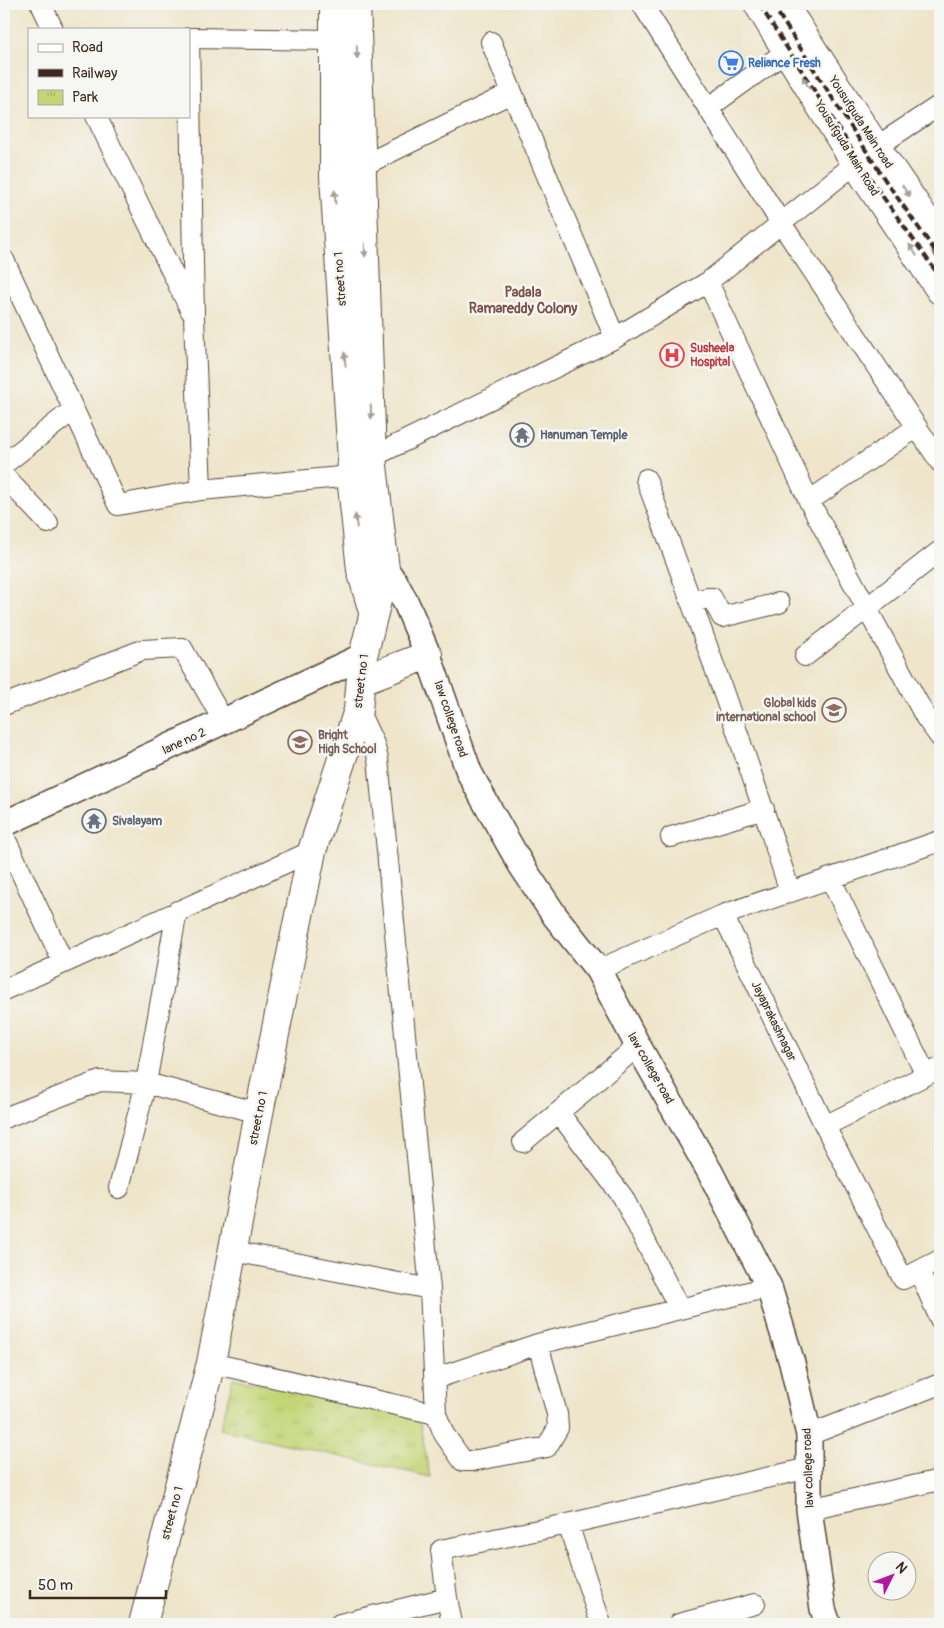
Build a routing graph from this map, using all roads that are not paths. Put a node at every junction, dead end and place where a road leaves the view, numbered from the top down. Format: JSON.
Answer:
{"nodes":[{"id":1,"x":41,"y":4,"type":"edge"},
{"id":2,"x":334,"y":4,"type":"edge"},
{"id":3,"x":356,"y":4,"type":"edge"},
{"id":4,"x":642,"y":4,"type":"edge"},
{"id":5,"x":758,"y":4,"type":"edge"},
{"id":6,"x":783,"y":4,"type":"edge"},
{"id":7,"x":53,"y":28,"type":"edge"},
{"id":8,"x":190,"y":38,"type":"edge"},
{"id":9,"x":333,"y":40,"type":"junction"},
{"id":10,"x":490,"y":42,"type":"dead end"},
{"id":11,"x":787,"y":51,"type":"junction"},
{"id":12,"x":512,"y":93,"type":"junction"},
{"id":13,"x":190,"y":94,"type":"edge"},
{"id":14,"x":940,"y":105,"type":"edge"},
{"id":15,"x":708,"y":108,"type":"junction"},
{"id":16,"x":97,"y":118,"type":"edge"},
{"id":17,"x":876,"y":147,"type":"junction"},
{"id":18,"x":856,"y":164,"type":"junction"},
{"id":19,"x":362,"y":166,"type":"junction"},
{"id":20,"x":781,"y":223,"type":"junction"},
{"id":21,"x":940,"y":240,"type":"edge"},
{"id":22,"x":4,"y":260,"type":"edge"},
{"id":23,"x":708,"y":282,"type":"junction"},
{"id":24,"x":940,"y":290,"type":"edge"},
{"id":25,"x":194,"y":317,"type":"junction"},
{"id":26,"x":614,"y":338,"type":"junction"},
{"id":27,"x":74,"y":410,"type":"junction"},
{"id":28,"x":917,"y":427,"type":"junction"},
{"id":29,"x":940,"y":462,"type":"edge"},
{"id":30,"x":4,"y":464,"type":"edge"},
{"id":31,"x":358,"y":464,"type":"junction"},
{"id":32,"x":4,"y":476,"type":"edge"},
{"id":33,"x":646,"y":479,"type":"dead end"},
{"id":34,"x":201,"y":490,"type":"junction"},
{"id":35,"x":810,"y":501,"type":"junction"},
{"id":36,"x":48,"y":523,"type":"dead end"},
{"id":37,"x":940,"y":551,"type":"edge"},
{"id":38,"x":373,"y":570,"type":"junction"},
{"id":39,"x":692,"y":602,"type":"junction"},
{"id":40,"x":779,"y":603,"type":"dead end"},
{"id":41,"x":867,"y":608,"type":"junction"},
{"id":42,"x":428,"y":655,"type":"junction"},
{"id":43,"x":805,"y":656,"type":"dead end"},
{"id":44,"x":362,"y":668,"type":"junction"},
{"id":45,"x":4,"y":705,"type":"edge"},
{"id":46,"x":358,"y":710,"type":"junction"},
{"id":47,"x":224,"y":722,"type":"junction"},
{"id":48,"x":940,"y":737,"type":"edge"},
{"id":49,"x":764,"y":809,"type":"junction"},
{"id":50,"x":4,"y":824,"type":"edge"},
{"id":51,"x":4,"y":836,"type":"edge"},
{"id":52,"x":671,"y":837,"type":"dead end"},
{"id":53,"x":940,"y":841,"type":"edge"},
{"id":54,"x":312,"y":851,"type":"junction"},
{"id":55,"x":830,"y":878,"type":"junction"},
{"id":56,"x":790,"y":892,"type":"junction"},
{"id":57,"x":177,"y":911,"type":"junction"},
{"id":58,"x":723,"y":915,"type":"junction"},
{"id":59,"x":64,"y":962,"type":"junction"},
{"id":60,"x":598,"y":970,"type":"junction"},
{"id":61,"x":4,"y":990,"type":"edge"},
{"id":62,"x":638,"y":1046,"type":"junction"},
{"id":63,"x":933,"y":1072,"type":"edge"},
{"id":64,"x":146,"y":1083,"type":"junction"},
{"id":65,"x":259,"y":1112,"type":"junction"},
{"id":66,"x":559,"y":1113,"type":"junction"},
{"id":67,"x":4,"y":1118,"type":"edge"},
{"id":68,"x":825,"y":1126,"type":"junction"},
{"id":69,"x":524,"y":1142,"type":"dead end"},
{"id":70,"x":119,"y":1188,"type":"dead end"},
{"id":71,"x":233,"y":1251,"type":"junction"},
{"id":72,"x":940,"y":1260,"type":"edge"},
{"id":73,"x":911,"y":1275,"type":"junction"},
{"id":74,"x":769,"y":1287,"type":"junction"},
{"id":75,"x":430,"y":1289,"type":"junction"},
{"id":76,"x":679,"y":1308,"type":"junction"},
{"id":77,"x":940,"y":1319,"type":"edge"},
{"id":78,"x":538,"y":1344,"type":"junction"},
{"id":79,"x":211,"y":1363,"type":"junction"},
{"id":80,"x":434,"y":1378,"type":"junction"},
{"id":81,"x":940,"y":1384,"type":"edge"},
{"id":82,"x":436,"y":1414,"type":"junction"},
{"id":83,"x":809,"y":1435,"type":"junction"},
{"id":84,"x":808,"y":1468,"type":"junction"},
{"id":85,"x":940,"y":1480,"type":"edge"},
{"id":86,"x":809,"y":1509,"type":"junction"},
{"id":87,"x":568,"y":1524,"type":"junction"},
{"id":88,"x":447,"y":1598,"type":"junction"},
{"id":89,"x":755,"y":1604,"type":"dead end"},
{"id":90,"x":144,"y":1624,"type":"edge"},
{"id":91,"x":340,"y":1624,"type":"edge"},
{"id":92,"x":452,"y":1624,"type":"edge"},
{"id":93,"x":601,"y":1624,"type":"edge"},
{"id":94,"x":679,"y":1624,"type":"edge"},
{"id":95,"x":828,"y":1624,"type":"edge"}],
"edges":[{"from":1,"to":7,"type":"street"},
{"from":2,"to":9,"type":"main road","name":"street no 1"},
{"from":3,"to":19,"type":"main road","name":"street no 1","one_way":true},
{"from":4,"to":15,"type":"street"},
{"from":5,"to":11,"type":"main road","name":"Yousufguda Main Road"},
{"from":6,"to":17,"type":"main road","name":"Yousufguda Main road"},
{"from":8,"to":9,"type":"street"},
{"from":31,"to":9,"type":"main road","name":"street no 1","one_way":true},
{"from":10,"to":12,"type":"street"},
{"from":11,"to":15,"type":"street"},
{"from":18,"to":11,"type":"main road","name":"Yousufguda Main Road","one_way":true},
{"from":12,"to":19,"type":"street"},
{"from":12,"to":26,"type":"street"},
{"from":13,"to":25,"type":"street"},
{"from":14,"to":17,"type":"street"},
{"from":15,"to":20,"type":"street"},
{"from":16,"to":25,"type":"street"},
{"from":17,"to":18,"type":"street"},
{"from":17,"to":21,"type":"main road","name":"Yousufguda Main road","one_way":true},
{"from":18,"to":20,"type":"street"},
{"from":24,"to":18,"type":"main road","name":"Yousufguda Main Road","one_way":true},
{"from":19,"to":31,"type":"main road","name":"street no 1","one_way":true},
{"from":20,"to":23,"type":"street"},
{"from":20,"to":28,"type":"street"},
{"from":22,"to":27,"type":"street"},
{"from":23,"to":26,"type":"street"},
{"from":23,"to":35,"type":"street"},
{"from":25,"to":34,"type":"street"},
{"from":26,"to":31,"type":"street"},
{"from":27,"to":30,"type":"street"},
{"from":27,"to":34,"type":"street"},
{"from":28,"to":29,"type":"street"},
{"from":28,"to":35,"type":"street"},
{"from":31,"to":34,"type":"street"},
{"from":31,"to":38,"type":"main road","name":"street no 1"},
{"from":32,"to":36,"type":"street"},
{"from":33,"to":39,"type":"street"},
{"from":35,"to":41,"type":"street"},
{"from":37,"to":41,"type":"street"},
{"from":38,"to":42,"type":"street","name":"law college road"},
{"from":38,"to":44,"type":"main road","name":"street no 1"},
{"from":39,"to":40,"type":"street"},
{"from":39,"to":49,"type":"street"},
{"from":41,"to":43,"type":"street"},
{"from":41,"to":48,"type":"street"},
{"from":42,"to":44,"type":"main road"},
{"from":42,"to":60,"type":"street","name":"law college road"},
{"from":44,"to":46,"type":"main road","name":"street no 1"},
{"from":44,"to":47,"type":"street","name":"lane no 2"},
{"from":45,"to":47,"type":"street"},
{"from":46,"to":54,"type":"main road","name":"street no 1"},
{"from":46,"to":75,"type":"street"},
{"from":47,"to":50,"type":"street","name":"lane no 2"},
{"from":49,"to":52,"type":"street"},
{"from":49,"to":56,"type":"street"},
{"from":51,"to":59,"type":"street"},
{"from":53,"to":55,"type":"street"},
{"from":54,"to":57,"type":"street"},
{"from":54,"to":65,"type":"main road","name":"street no 1"},
{"from":55,"to":56,"type":"street"},
{"from":55,"to":63,"type":"street"},
{"from":56,"to":58,"type":"street"},
{"from":57,"to":59,"type":"street"},
{"from":57,"to":64,"type":"street"},
{"from":58,"to":60,"type":"street"},
{"from":58,"to":68,"type":"street","name":"Jayaprakashnagar"},
{"from":59,"to":61,"type":"street"},
{"from":60,"to":62,"type":"street","name":"law college road"},
{"from":62,"to":66,"type":"street"},
{"from":62,"to":74,"type":"street","name":"law college road"},
{"from":63,"to":68,"type":"street"},
{"from":64,"to":65,"type":"street"},
{"from":64,"to":67,"type":"street"},
{"from":64,"to":70,"type":"street"},
{"from":65,"to":71,"type":"main road","name":"street no 1"},
{"from":66,"to":69,"type":"street"},
{"from":66,"to":76,"type":"street"},
{"from":68,"to":73,"type":"street","name":"Jayaprakashnagar"},
{"from":71,"to":75,"type":"street"},
{"from":71,"to":79,"type":"main road","name":"street no 1"},
{"from":72,"to":73,"type":"street"},
{"from":73,"to":77,"type":"street","name":"Jayaprakashnagar"},
{"from":74,"to":76,"type":"street"},
{"from":74,"to":83,"type":"street","name":"law college road"},
{"from":75,"to":80,"type":"street"},
{"from":76,"to":78,"type":"street"},
{"from":78,"to":80,"type":"street"},
{"from":78,"to":82,"type":"street"},
{"from":79,"to":82,"type":"street"},
{"from":79,"to":90,"type":"main road","name":"street no 1"},
{"from":80,"to":82,"type":"street"},
{"from":81,"to":83,"type":"street"},
{"from":83,"to":84,"type":"street","name":"law college road"},
{"from":84,"to":86,"type":"street","name":"law college road"},
{"from":84,"to":87,"type":"street"},
{"from":85,"to":86,"type":"street"},
{"from":86,"to":95,"type":"street","name":"law college road"},
{"from":87,"to":88,"type":"street"},
{"from":87,"to":93,"type":"street"},
{"from":88,"to":91,"type":"street"},
{"from":88,"to":92,"type":"street"},
{"from":89,"to":94,"type":"street"}]}
